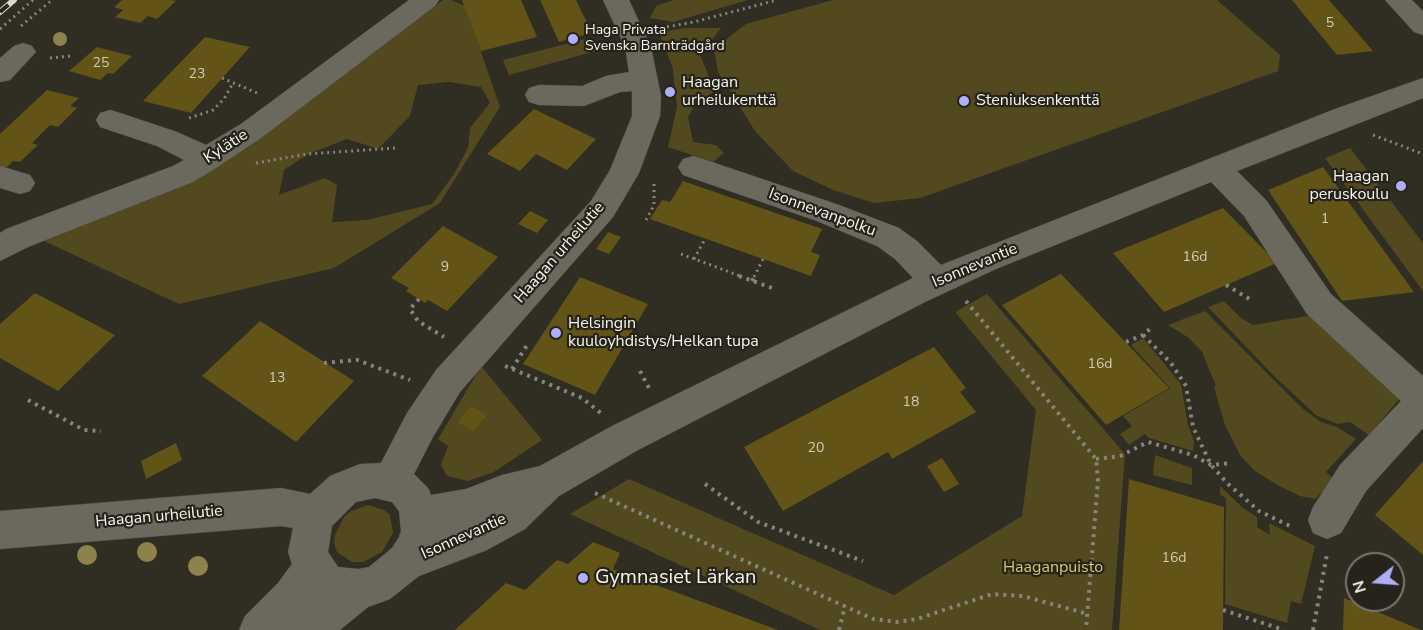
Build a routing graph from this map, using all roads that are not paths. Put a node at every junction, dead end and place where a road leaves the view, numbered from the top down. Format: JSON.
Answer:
{"nodes":[{"id":1,"x":426,"y":0,"type":"edge"},
{"id":2,"x":616,"y":0,"type":"edge"},
{"id":3,"x":1398,"y":0,"type":"edge"},
{"id":4,"x":1423,"y":26,"type":"edge"},
{"id":5,"x":20,"y":41,"type":"road end"},
{"id":6,"x":0,"y":73,"type":"edge"},
{"id":7,"x":645,"y":80,"type":"junction"},
{"id":8,"x":1423,"y":88,"type":"edge"},
{"id":9,"x":539,"y":95,"type":"dead end"},
{"id":10,"x":110,"y":120,"type":"dead end"},
{"id":11,"x":207,"y":159,"type":"junction"},
{"id":12,"x":693,"y":167,"type":"dead end"},
{"id":13,"x":1216,"y":168,"type":"junction"},
{"id":14,"x":0,"y":248,"type":"edge"},
{"id":15,"x":941,"y":280,"type":"junction"},
{"id":16,"x":1419,"y":414,"type":"edge"},
{"id":17,"x":561,"y":474,"type":"junction"},
{"id":18,"x":391,"y":482,"type":"junction"},
{"id":19,"x":317,"y":514,"type":"junction"},
{"id":20,"x":420,"y":516,"type":"junction"},
{"id":21,"x":1313,"y":525,"type":"road end"},
{"id":22,"x":0,"y":530,"type":"edge"},
{"id":23,"x":406,"y":562,"type":"junction"},
{"id":24,"x":313,"y":569,"type":"junction"},
{"id":25,"x":358,"y":590,"type":"junction"},
{"id":26,"x":259,"y":630,"type":"edge"},
{"id":27,"x":308,"y":630,"type":"edge"}],
"edges":[{"from":1,"to":11,"type":"street","name":"Kylätie"},
{"from":2,"to":7,"type":"street","name":"Haagan urheilutie"},
{"from":3,"to":4,"type":"street"},
{"from":5,"to":6,"type":"street"},
{"from":7,"to":9,"type":"street"},
{"from":7,"to":18,"type":"street","name":"Haagan urheilutie"},
{"from":8,"to":13,"type":"street","name":"Isonnevantie"},
{"from":10,"to":11,"type":"street"},
{"from":11,"to":14,"type":"street","name":"Kylätie"},
{"from":12,"to":15,"type":"street","name":"Isonnevanpolku"},
{"from":13,"to":15,"type":"street","name":"Isonnevantie"},
{"from":13,"to":16,"type":"street"},
{"from":15,"to":17,"type":"street","name":"Isonnevantie"},
{"from":16,"to":21,"type":"street"},
{"from":17,"to":20,"type":"street","name":"Isonnevantie"},
{"from":17,"to":23,"type":"street","name":"Isonnevantie"},
{"from":18,"to":19,"type":"street"},
{"from":18,"to":20,"type":"street"},
{"from":19,"to":22,"type":"street","name":"Haagan urheilutie"},
{"from":19,"to":24,"type":"street"},
{"from":20,"to":23,"type":"street"},
{"from":23,"to":25,"type":"street"},
{"from":24,"to":25,"type":"street"},
{"from":24,"to":26,"type":"street"},
{"from":25,"to":27,"type":"street"}]}
